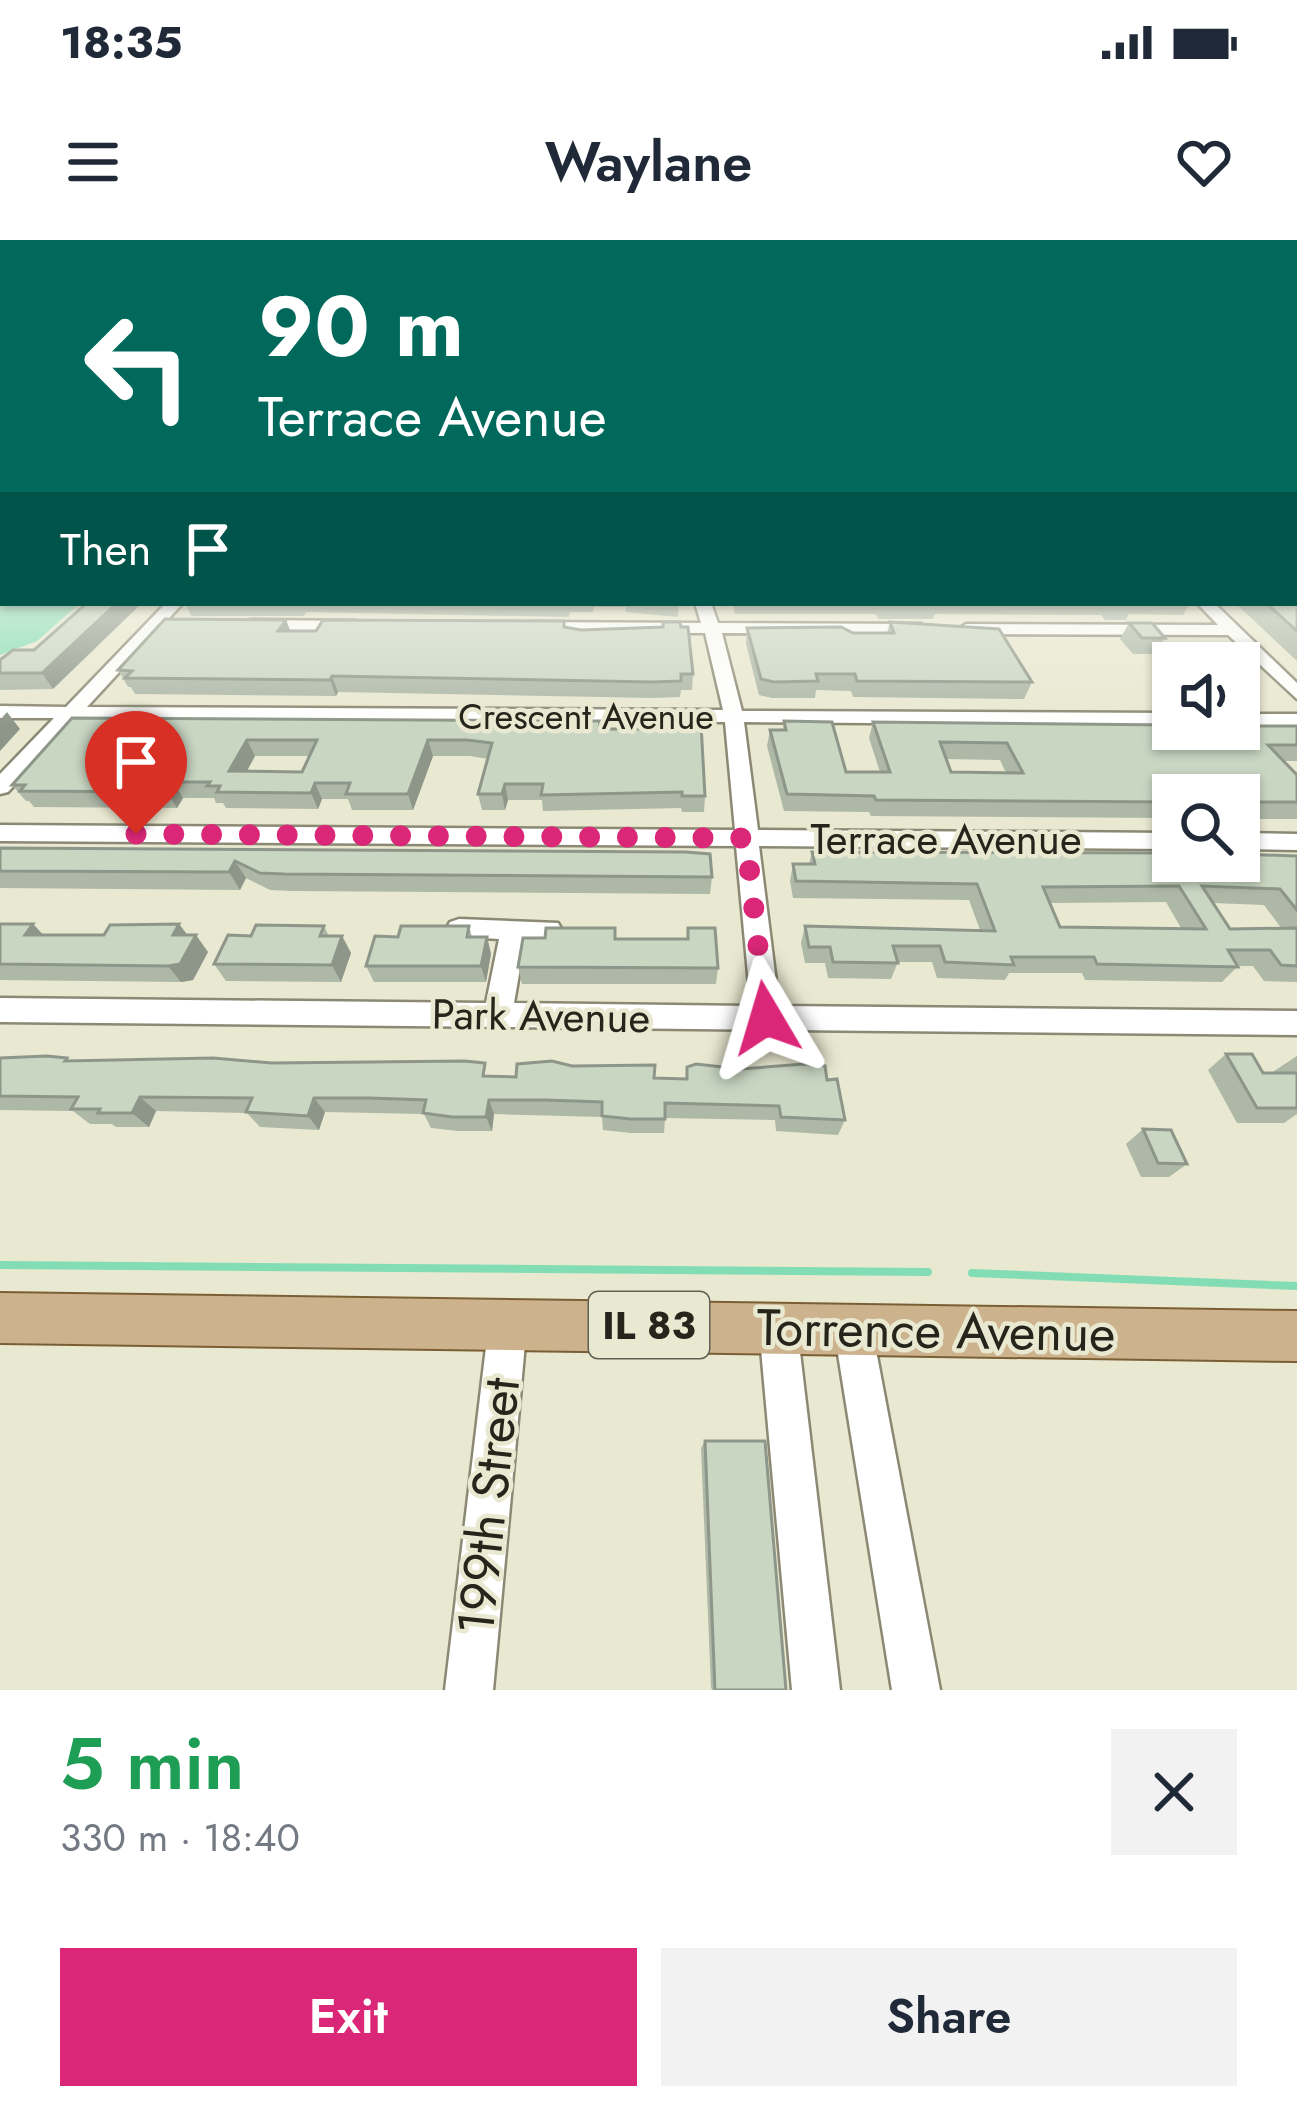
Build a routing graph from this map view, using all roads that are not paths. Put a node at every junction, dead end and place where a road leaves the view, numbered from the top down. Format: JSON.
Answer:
{"nodes":[{"id":1,"x":172,"y":606,"type":"edge"},
{"id":2,"x":704,"y":606,"type":"edge"},
{"id":3,"x":1208,"y":606,"type":"edge"},
{"id":4,"x":151,"y":625,"type":"junction"},
{"id":5,"x":193,"y":625,"type":"edge"},
{"id":6,"x":241,"y":625,"type":"edge"},
{"id":7,"x":385,"y":626,"type":"edge"},
{"id":8,"x":504,"y":626,"type":"edge"},
{"id":9,"x":711,"y":628,"type":"junction"},
{"id":10,"x":1233,"y":630,"type":"junction"},
{"id":11,"x":1264,"y":660,"type":"junction"},
{"id":12,"x":1297,"y":660,"type":"edge"},
{"id":13,"x":1297,"y":694,"type":"edge"},
{"id":14,"x":0,"y":712,"type":"edge"},
{"id":15,"x":68,"y":713,"type":"junction"},
{"id":16,"x":734,"y":717,"type":"junction"},
{"id":17,"x":1152,"y":719,"type":"edge"},
{"id":18,"x":1260,"y":720,"type":"edge"},
{"id":19,"x":1297,"y":720,"type":"edge"},
{"id":20,"x":9,"y":768,"type":"edge"},
{"id":21,"x":0,"y":787,"type":"edge"},
{"id":22,"x":0,"y":833,"type":"edge"},
{"id":23,"x":746,"y":838,"type":"junction"},
{"id":24,"x":1152,"y":841,"type":"edge"},
{"id":25,"x":1260,"y":841,"type":"edge"},
{"id":26,"x":1297,"y":842,"type":"edge"},
{"id":27,"x":459,"y":929,"type":"edge"},
{"id":28,"x":514,"y":930,"type":"junction"},
{"id":29,"x":549,"y":930,"type":"edge"},
{"id":30,"x":0,"y":1010,"type":"edge"},
{"id":31,"x":498,"y":1015,"type":"junction"},
{"id":32,"x":766,"y":1018,"type":"junction"},
{"id":33,"x":1297,"y":1023,"type":"edge"},
{"id":34,"x":0,"y":1318,"type":"edge"},
{"id":35,"x":508,"y":1322,"type":"junction"},
{"id":36,"x":778,"y":1327,"type":"junction"},
{"id":37,"x":853,"y":1329,"type":"junction"},
{"id":38,"x":1297,"y":1336,"type":"edge"},
{"id":39,"x":469,"y":1690,"type":"edge"},
{"id":40,"x":816,"y":1690,"type":"edge"},
{"id":41,"x":916,"y":1690,"type":"edge"}],
"edges":[{"from":1,"to":4,"type":"street"},
{"from":2,"to":9,"type":"street"},
{"from":3,"to":10,"type":"street"},
{"from":4,"to":5,"type":"street"},
{"from":4,"to":15,"type":"street"},
{"from":6,"to":7,"type":"street"},
{"from":8,"to":9,"type":"street"},
{"from":9,"to":10,"type":"street"},
{"from":9,"to":16,"type":"street"},
{"from":10,"to":11,"type":"street"},
{"from":11,"to":12,"type":"street"},
{"from":11,"to":13,"type":"street"},
{"from":14,"to":15,"type":"street","name":"Crescent Avenue"},
{"from":15,"to":16,"type":"street","name":"Crescent Avenue"},
{"from":15,"to":20,"type":"street"},
{"from":16,"to":17,"type":"street","name":"Crescent Avenue"},
{"from":16,"to":23,"type":"street"},
{"from":18,"to":19,"type":"street"},
{"from":20,"to":21,"type":"street"},
{"from":22,"to":23,"type":"street","name":"Terrace Avenue"},
{"from":23,"to":24,"type":"street","name":"Terrace Avenue"},
{"from":23,"to":32,"type":"street"},
{"from":25,"to":26,"type":"street"},
{"from":27,"to":28,"type":"street"},
{"from":28,"to":29,"type":"street"},
{"from":28,"to":31,"type":"street"},
{"from":30,"to":31,"type":"street","name":"Park Avenue"},
{"from":31,"to":32,"type":"street","name":"Park Avenue"},
{"from":32,"to":33,"type":"street","name":"Park Avenue"},
{"from":34,"to":35,"type":"main road","name":"Torrence Avenue","number":"IL 83"},
{"from":35,"to":36,"type":"main road","name":"Torrence Avenue","number":"IL 83"},
{"from":35,"to":39,"type":"street","name":"199th Street"},
{"from":36,"to":37,"type":"main road","name":"Torrence Avenue","number":"IL 83"},
{"from":36,"to":40,"type":"street"},
{"from":37,"to":38,"type":"main road","name":"Torrence Avenue","number":"IL 83"},
{"from":37,"to":41,"type":"street"}]}
